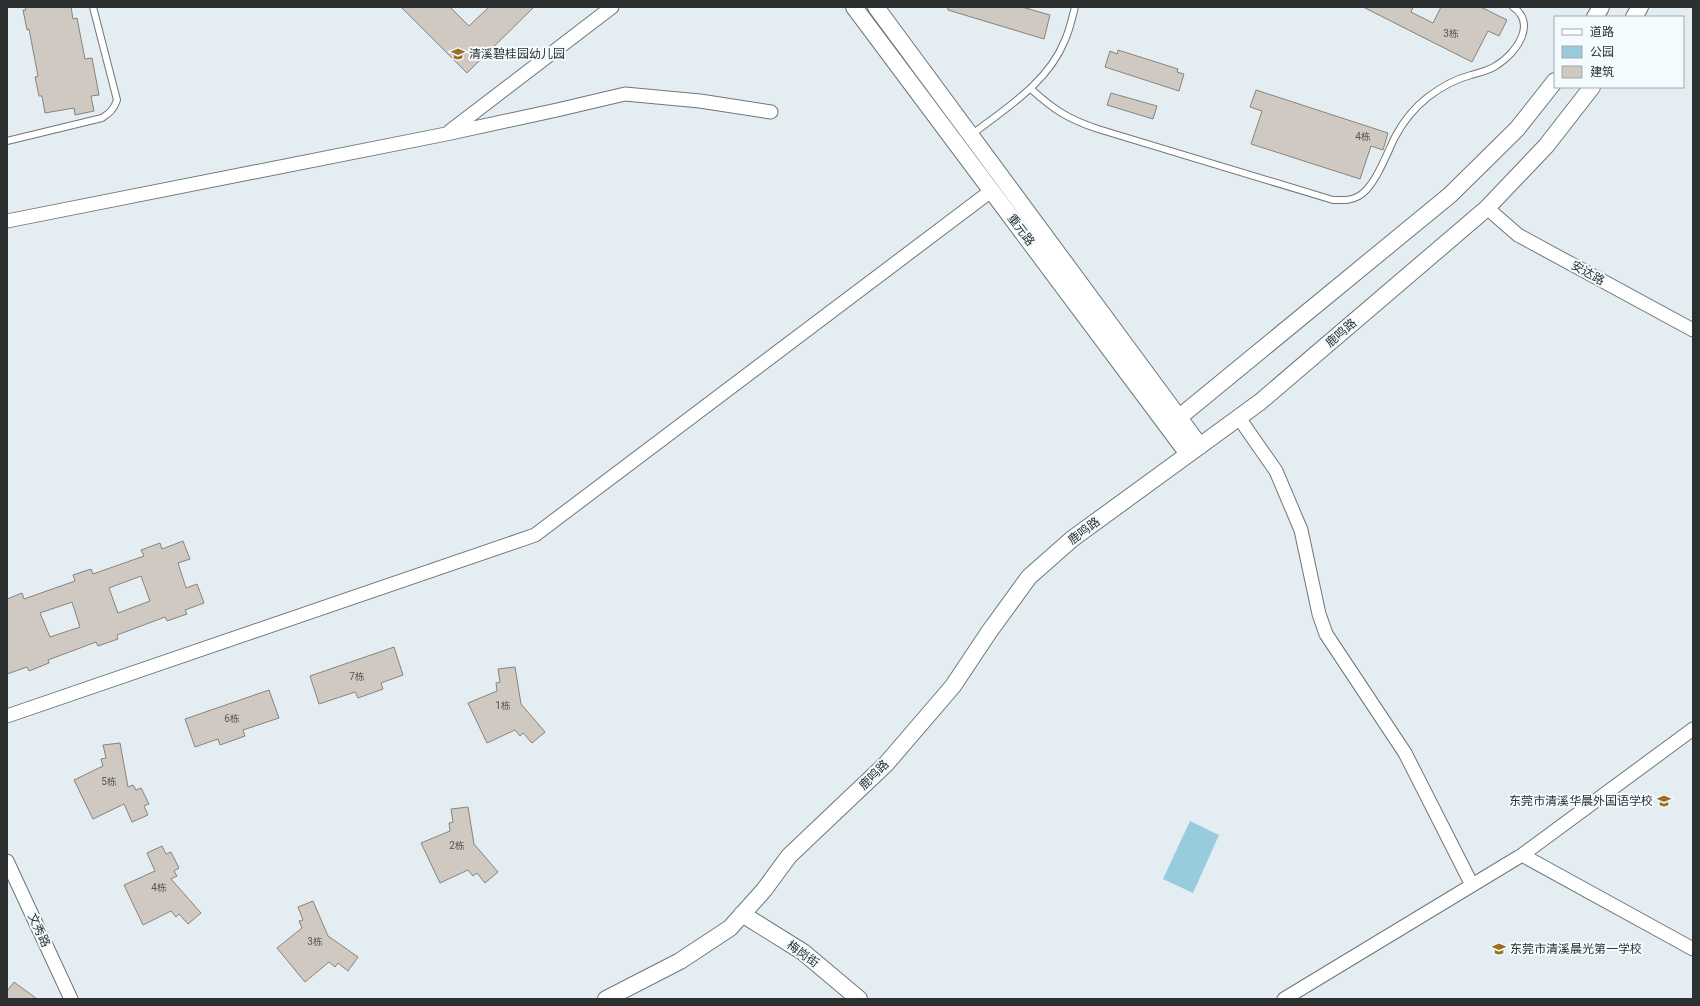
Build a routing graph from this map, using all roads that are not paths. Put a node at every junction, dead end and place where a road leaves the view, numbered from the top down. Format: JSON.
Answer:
{"nodes":[{"id":1,"x":93,"y":7,"type":"edge"},
{"id":2,"x":612,"y":7,"type":"edge"},
{"id":3,"x":854,"y":7,"type":"edge"},
{"id":4,"x":876,"y":7,"type":"edge"},
{"id":5,"x":1073,"y":7,"type":"edge"},
{"id":6,"x":1513,"y":7,"type":"edge"},
{"id":7,"x":1601,"y":7,"type":"edge"},
{"id":8,"x":1640,"y":7,"type":"edge"},
{"id":9,"x":1596,"y":16,"type":"edge"},
{"id":10,"x":1635,"y":16,"type":"edge"},
{"id":11,"x":1554,"y":82,"type":"edge"},
{"id":12,"x":1591,"y":88,"type":"edge"},
{"id":13,"x":1031,"y":89,"type":"junction"},
{"id":14,"x":771,"y":112,"type":"dead end"},
{"id":15,"x":446,"y":134,"type":"junction"},
{"id":16,"x":971,"y":135,"type":"junction"},
{"id":17,"x":7,"y":142,"type":"edge"},
{"id":18,"x":991,"y":191,"type":"junction"},
{"id":19,"x":1487,"y":208,"type":"junction"},
{"id":20,"x":7,"y":221,"type":"edge"},
{"id":21,"x":1693,"y":330,"type":"edge"},
{"id":22,"x":1240,"y":418,"type":"junction"},
{"id":23,"x":1174,"y":422,"type":"junction"},
{"id":24,"x":1194,"y":450,"type":"junction"},
{"id":25,"x":7,"y":716,"type":"edge"},
{"id":26,"x":1693,"y":729,"type":"edge"},
{"id":27,"x":1522,"y":855,"type":"junction"},
{"id":28,"x":7,"y":862,"type":"edge"},
{"id":29,"x":1472,"y":885,"type":"junction"},
{"id":30,"x":742,"y":914,"type":"junction"},
{"id":31,"x":1693,"y":949,"type":"edge"},
{"id":32,"x":71,"y":999,"type":"edge"},
{"id":33,"x":606,"y":999,"type":"edge"},
{"id":34,"x":859,"y":999,"type":"edge"},
{"id":35,"x":1284,"y":999,"type":"edge"}],
"edges":[{"from":1,"to":17,"type":"lane"},
{"from":2,"to":15,"type":"street"},
{"from":3,"to":18,"type":"street","name":"重元路"},
{"from":4,"to":16,"type":"street","name":"重元路"},
{"from":5,"to":13,"type":"lane"},
{"from":6,"to":13,"type":"lane"},
{"from":7,"to":9,"type":"street"},
{"from":8,"to":10,"type":"street"},
{"from":11,"to":23,"type":"street"},
{"from":12,"to":19,"type":"street","name":"鹿鸣路"},
{"from":13,"to":16,"type":"lane"},
{"from":14,"to":15,"type":"street"},
{"from":15,"to":20,"type":"street"},
{"from":16,"to":23,"type":"street","name":"重元路"},
{"from":18,"to":23,"type":"street","name":"重元路"},
{"from":18,"to":25,"type":"street"},
{"from":19,"to":21,"type":"street","name":"安达路"},
{"from":19,"to":22,"type":"street","name":"鹿鸣路"},
{"from":22,"to":24,"type":"street","name":"鹿鸣路"},
{"from":22,"to":29,"type":"street"},
{"from":23,"to":24,"type":"street","name":"重元路"},
{"from":24,"to":30,"type":"street","name":"鹿鸣路"},
{"from":26,"to":27,"type":"street"},
{"from":27,"to":29,"type":"street"},
{"from":27,"to":31,"type":"street"},
{"from":28,"to":32,"type":"street","name":"文秀路"},
{"from":29,"to":35,"type":"street"},
{"from":30,"to":33,"type":"street","name":"鹿鸣路"},
{"from":30,"to":34,"type":"street","name":"梅岗街"}]}
